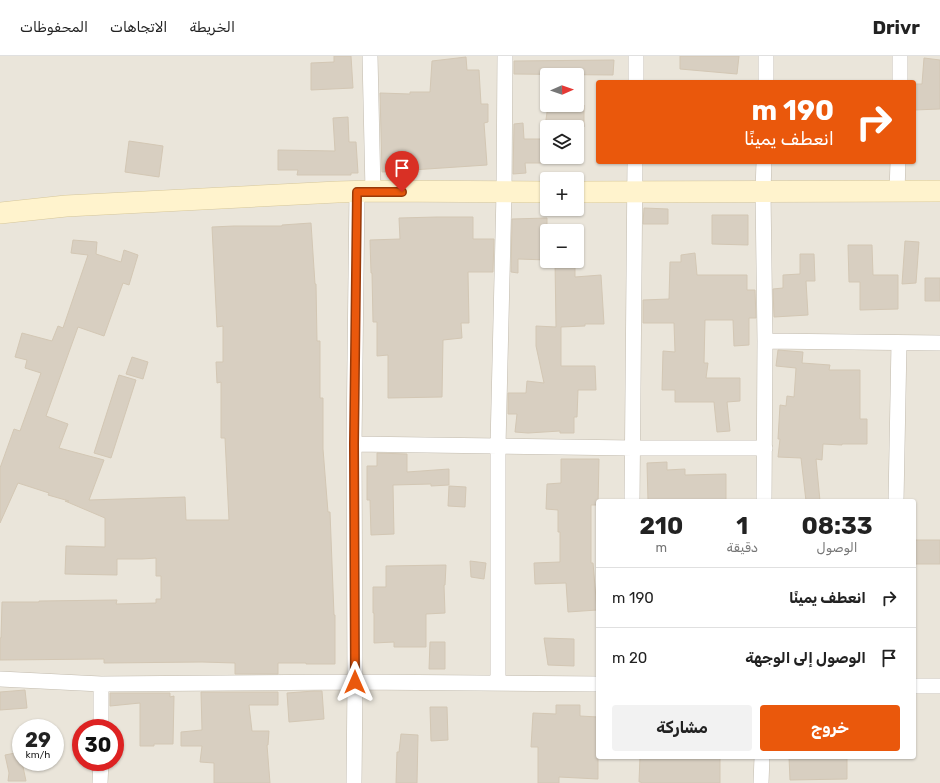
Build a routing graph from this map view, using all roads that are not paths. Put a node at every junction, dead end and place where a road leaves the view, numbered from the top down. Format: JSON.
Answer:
{"nodes":[{"id":1,"x":370,"y":56,"type":"edge"},
{"id":2,"x":504,"y":56,"type":"edge"},
{"id":3,"x":636,"y":56,"type":"edge"},
{"id":4,"x":766,"y":56,"type":"edge"},
{"id":5,"x":900,"y":56,"type":"edge"},
{"id":6,"x":636,"y":80,"type":"edge"},
{"id":7,"x":766,"y":80,"type":"edge"},
{"id":8,"x":900,"y":80,"type":"edge"},
{"id":9,"x":635,"y":164,"type":"edge"},
{"id":10,"x":764,"y":164,"type":"edge"},
{"id":11,"x":898,"y":164,"type":"edge"},
{"id":12,"x":634,"y":191,"type":"junction"},
{"id":13,"x":763,"y":191,"type":"junction"},
{"id":14,"x":898,"y":191,"type":"junction"},
{"id":15,"x":940,"y":191,"type":"edge"},
{"id":16,"x":365,"y":192,"type":"junction"},
{"id":17,"x":504,"y":192,"type":"junction"},
{"id":18,"x":540,"y":192,"type":"edge"},
{"id":19,"x":584,"y":192,"type":"edge"},
{"id":20,"x":0,"y":213,"type":"edge"},
{"id":21,"x":765,"y":341,"type":"junction"},
{"id":22,"x":899,"y":343,"type":"junction"},
{"id":23,"x":940,"y":343,"type":"edge"},
{"id":24,"x":354,"y":444,"type":"junction"},
{"id":25,"x":498,"y":446,"type":"junction"},
{"id":26,"x":633,"y":448,"type":"junction"},
{"id":27,"x":765,"y":448,"type":"junction"},
{"id":28,"x":632,"y":499,"type":"edge"},
{"id":29,"x":764,"y":499,"type":"edge"},
{"id":30,"x":896,"y":499,"type":"edge"},
{"id":31,"x":0,"y":679,"type":"edge"},
{"id":32,"x":355,"y":682,"type":"junction"},
{"id":33,"x":498,"y":683,"type":"junction"},
{"id":34,"x":101,"y":684,"type":"junction"},
{"id":35,"x":596,"y":684,"type":"edge"},
{"id":36,"x":916,"y":686,"type":"edge"},
{"id":37,"x":940,"y":686,"type":"edge"},
{"id":38,"x":101,"y":719,"type":"edge"},
{"id":39,"x":762,"y":759,"type":"edge"},
{"id":40,"x":101,"y":771,"type":"edge"},
{"id":41,"x":100,"y":783,"type":"edge"},
{"id":42,"x":354,"y":783,"type":"edge"},
{"id":43,"x":761,"y":783,"type":"edge"}],
"edges":[{"from":1,"to":16,"type":"street"},
{"from":2,"to":17,"type":"street"},
{"from":3,"to":6,"type":"street"},
{"from":4,"to":7,"type":"street"},
{"from":5,"to":8,"type":"street"},
{"from":9,"to":12,"type":"street"},
{"from":10,"to":13,"type":"street"},
{"from":11,"to":14,"type":"street"},
{"from":12,"to":13,"type":"street"},
{"from":12,"to":19,"type":"street"},
{"from":12,"to":26,"type":"street"},
{"from":13,"to":14,"type":"street"},
{"from":13,"to":21,"type":"street"},
{"from":14,"to":15,"type":"street"},
{"from":16,"to":17,"type":"street"},
{"from":16,"to":20,"type":"street"},
{"from":16,"to":24,"type":"street"},
{"from":17,"to":18,"type":"street"},
{"from":17,"to":25,"type":"street"},
{"from":21,"to":22,"type":"street"},
{"from":21,"to":27,"type":"street"},
{"from":22,"to":23,"type":"street"},
{"from":22,"to":30,"type":"street"},
{"from":24,"to":25,"type":"street"},
{"from":24,"to":32,"type":"street"},
{"from":25,"to":26,"type":"street"},
{"from":25,"to":33,"type":"street"},
{"from":26,"to":27,"type":"street"},
{"from":26,"to":28,"type":"street"},
{"from":27,"to":29,"type":"street"},
{"from":31,"to":34,"type":"street"},
{"from":32,"to":33,"type":"street"},
{"from":32,"to":34,"type":"street"},
{"from":32,"to":42,"type":"street"},
{"from":33,"to":35,"type":"street"},
{"from":34,"to":38,"type":"street"},
{"from":36,"to":37,"type":"street"},
{"from":39,"to":43,"type":"street"},
{"from":40,"to":41,"type":"street"}]}
